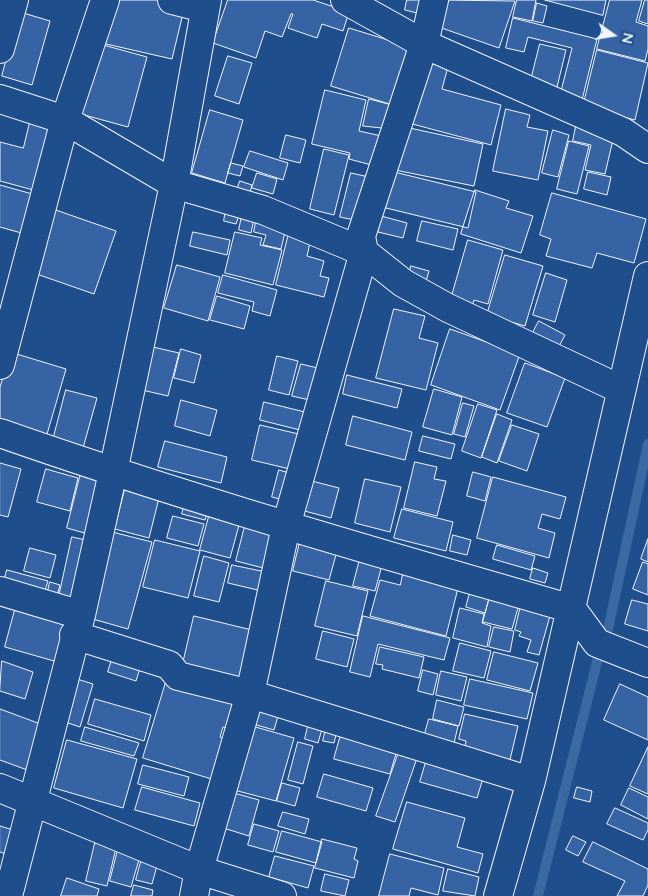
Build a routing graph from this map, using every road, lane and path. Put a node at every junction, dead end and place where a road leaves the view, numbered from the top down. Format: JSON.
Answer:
{"nodes":[{"id":1,"x":14,"y":0,"type":"edge"},
{"id":2,"x":105,"y":0,"type":"edge"},
{"id":3,"x":172,"y":0,"type":"edge"},
{"id":4,"x":345,"y":0,"type":"edge"},
{"id":5,"x":434,"y":0,"type":"edge"},
{"id":6,"x":205,"y":4,"type":"edge"},
{"id":7,"x":424,"y":44,"type":"junction"},
{"id":8,"x":0,"y":49,"type":"edge"},
{"id":9,"x":0,"y":99,"type":"edge"},
{"id":10,"x":65,"y":120,"type":"junction"},
{"id":11,"x":648,"y":149,"type":"edge"},
{"id":12,"x":174,"y":184,"type":"junction"},
{"id":13,"x":364,"y":252,"type":"junction"},
{"id":14,"x":648,"y":276,"type":"edge"},
{"id":15,"x":0,"y":364,"type":"edge"},
{"id":16,"x":620,"y":389,"type":"junction"},
{"id":17,"x":0,"y":433,"type":"edge"},
{"id":18,"x":113,"y":472,"type":"junction"},
{"id":19,"x":286,"y":526,"type":"junction"},
{"id":20,"x":0,"y":591,"type":"edge"},
{"id":21,"x":572,"y":609,"type":"junction"},
{"id":22,"x":77,"y":625,"type":"junction"},
{"id":23,"x":648,"y":663,"type":"edge"},
{"id":24,"x":250,"y":694,"type":"junction"},
{"id":25,"x":531,"y":781,"type":"junction"},
{"id":26,"x":0,"y":788,"type":"edge"},
{"id":27,"x":32,"y":802,"type":"junction"},
{"id":28,"x":199,"y":870,"type":"junction"},
{"id":29,"x":8,"y":896,"type":"edge"},
{"id":30,"x":194,"y":896,"type":"edge"},
{"id":31,"x":282,"y":896,"type":"edge"},
{"id":32,"x":498,"y":896,"type":"edge"}],
"edges":[{"from":1,"to":8,"type":"street"},
{"from":2,"to":10,"type":"street"},
{"from":3,"to":6,"type":"street"},
{"from":4,"to":7,"type":"street"},
{"from":5,"to":7,"type":"street"},
{"from":6,"to":12,"type":"street"},
{"from":7,"to":11,"type":"street"},
{"from":7,"to":13,"type":"street"},
{"from":9,"to":10,"type":"street"},
{"from":10,"to":12,"type":"street"},
{"from":10,"to":15,"type":"street"},
{"from":12,"to":13,"type":"street"},
{"from":12,"to":18,"type":"street"},
{"from":13,"to":16,"type":"street"},
{"from":13,"to":19,"type":"street"},
{"from":14,"to":16,"type":"street"},
{"from":16,"to":21,"type":"street"},
{"from":17,"to":18,"type":"street"},
{"from":18,"to":19,"type":"street"},
{"from":18,"to":22,"type":"street"},
{"from":19,"to":21,"type":"street"},
{"from":19,"to":24,"type":"street"},
{"from":20,"to":22,"type":"street"},
{"from":21,"to":23,"type":"street"},
{"from":21,"to":25,"type":"street"},
{"from":22,"to":24,"type":"street"},
{"from":22,"to":27,"type":"street"},
{"from":24,"to":25,"type":"street"},
{"from":24,"to":28,"type":"street"},
{"from":25,"to":32,"type":"street"},
{"from":26,"to":27,"type":"street"},
{"from":27,"to":28,"type":"street"},
{"from":27,"to":29,"type":"street"},
{"from":28,"to":30,"type":"street"},
{"from":28,"to":31,"type":"street"}]}
